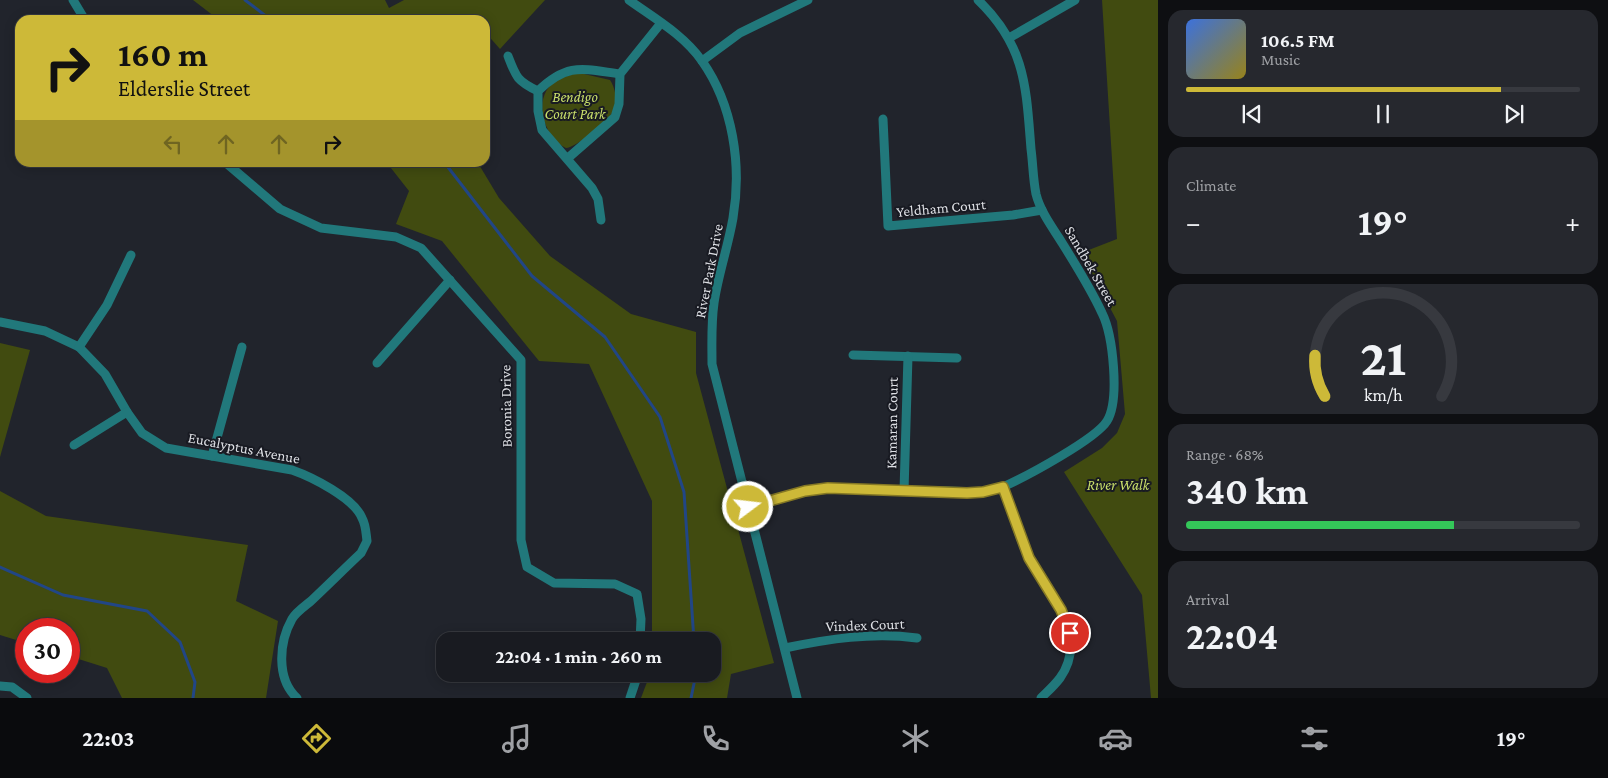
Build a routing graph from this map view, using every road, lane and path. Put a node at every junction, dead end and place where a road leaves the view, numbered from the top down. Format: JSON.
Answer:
{"nodes":[{"id":1,"x":72,"y":0,"type":"edge"},
{"id":2,"x":629,"y":0,"type":"edge"},
{"id":3,"x":808,"y":0,"type":"edge"},
{"id":4,"x":978,"y":0,"type":"edge"},
{"id":5,"x":1075,"y":0,"type":"edge"},
{"id":6,"x":82,"y":15,"type":"edge"},
{"id":7,"x":661,"y":22,"type":"junction"},
{"id":8,"x":1009,"y":38,"type":"junction"},
{"id":9,"x":508,"y":56,"type":"dead end"},
{"id":10,"x":702,"y":61,"type":"junction"},
{"id":11,"x":620,"y":74,"type":"junction"},
{"id":12,"x":538,"y":91,"type":"junction"},
{"id":13,"x":883,"y":119,"type":"dead end"},
{"id":14,"x":568,"y":158,"type":"junction"},
{"id":15,"x":231,"y":167,"type":"edge"},
{"id":16,"x":1042,"y":210,"type":"junction"},
{"id":17,"x":601,"y":220,"type":"dead end"},
{"id":18,"x":131,"y":255,"type":"dead end"},
{"id":19,"x":450,"y":280,"type":"junction"},
{"id":20,"x":0,"y":322,"type":"edge"},
{"id":21,"x":79,"y":347,"type":"junction"},
{"id":22,"x":242,"y":347,"type":"dead end"},
{"id":23,"x":853,"y":355,"type":"dead end"},
{"id":24,"x":908,"y":356,"type":"junction"},
{"id":25,"x":957,"y":358,"type":"dead end"},
{"id":26,"x":377,"y":363,"type":"dead end"},
{"id":27,"x":127,"y":412,"type":"junction"},
{"id":28,"x":74,"y":445,"type":"dead end"},
{"id":29,"x":212,"y":456,"type":"junction"},
{"id":30,"x":1003,"y":487,"type":"junction"},
{"id":31,"x":904,"y":491,"type":"junction"},
{"id":32,"x":748,"y":507,"type":"junction"},
{"id":33,"x":640,"y":632,"type":"edge"},
{"id":34,"x":917,"y":638,"type":"dead end"},
{"id":35,"x":784,"y":648,"type":"junction"},
{"id":36,"x":635,"y":682,"type":"edge"},
{"id":37,"x":0,"y":686,"type":"edge"},
{"id":38,"x":27,"y":698,"type":"edge"},
{"id":39,"x":296,"y":698,"type":"edge"},
{"id":40,"x":630,"y":698,"type":"edge"},
{"id":41,"x":797,"y":698,"type":"edge"},
{"id":42,"x":1041,"y":698,"type":"edge"}],
"edges":[{"from":1,"to":6,"type":"street"},
{"from":2,"to":7,"type":"street","name":"River Park Drive"},
{"from":3,"to":10,"type":"street"},
{"from":4,"to":8,"type":"street","name":"Sandbek Street"},
{"from":5,"to":8,"type":"street"},
{"from":7,"to":10,"type":"street","name":"River Park Drive"},
{"from":7,"to":11,"type":"street"},
{"from":8,"to":16,"type":"street","name":"Sandbek Street"},
{"from":9,"to":12,"type":"street"},
{"from":10,"to":32,"type":"street","name":"River Park Drive"},
{"from":11,"to":12,"type":"street"},
{"from":11,"to":14,"type":"street"},
{"from":12,"to":14,"type":"street"},
{"from":13,"to":16,"type":"street","name":"Yeldham Court"},
{"from":14,"to":17,"type":"street"},
{"from":15,"to":19,"type":"street","name":"Boronia Drive"},
{"from":16,"to":30,"type":"street","name":"Sandbek Street"},
{"from":18,"to":21,"type":"street"},
{"from":19,"to":26,"type":"street"},
{"from":19,"to":33,"type":"street","name":"Boronia Drive"},
{"from":20,"to":21,"type":"street","name":"Eucalyptus Avenue"},
{"from":21,"to":27,"type":"street","name":"Eucalyptus Avenue"},
{"from":22,"to":29,"type":"street"},
{"from":23,"to":24,"type":"street","name":"Kamaran Court"},
{"from":24,"to":25,"type":"street","name":"Kamaran Court"},
{"from":24,"to":31,"type":"street","name":"Kamaran Court"},
{"from":27,"to":28,"type":"street"},
{"from":27,"to":29,"type":"street","name":"Eucalyptus Avenue"},
{"from":29,"to":39,"type":"street","name":"Eucalyptus Avenue"},
{"from":30,"to":31,"type":"street","name":"Sandbek Street"},
{"from":30,"to":42,"type":"street"},
{"from":31,"to":32,"type":"street","name":"Sandbek Street"},
{"from":32,"to":35,"type":"street","name":"River Park Drive"},
{"from":34,"to":35,"type":"street","name":"Vindex Court"},
{"from":35,"to":41,"type":"street","name":"River Park Drive"},
{"from":36,"to":40,"type":"street"},
{"from":37,"to":38,"type":"street"}]}
